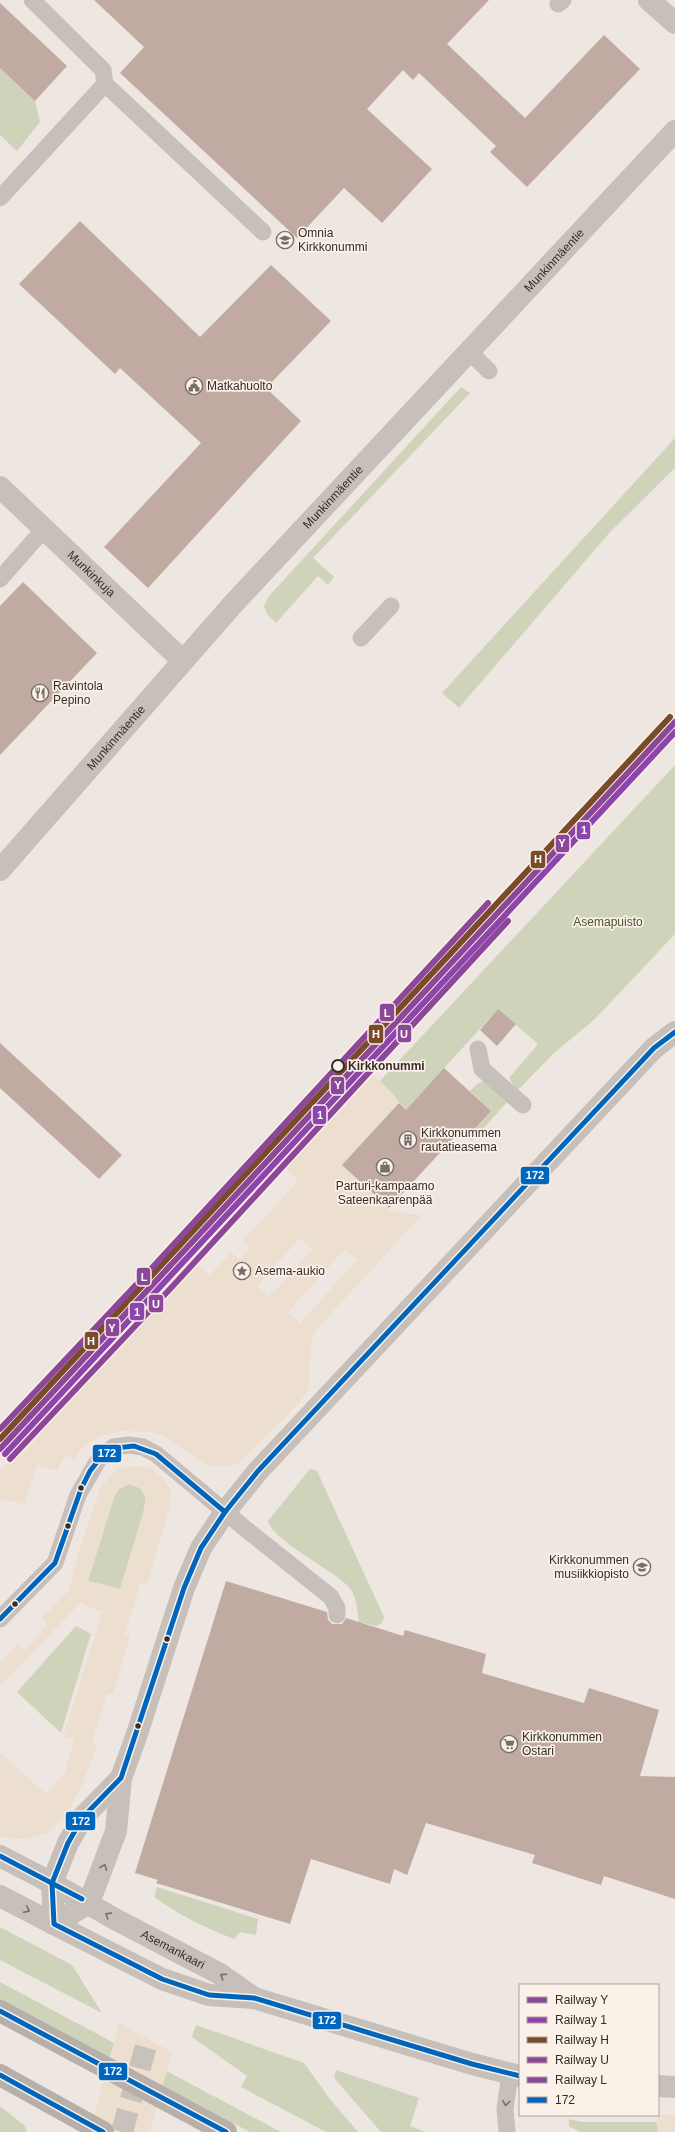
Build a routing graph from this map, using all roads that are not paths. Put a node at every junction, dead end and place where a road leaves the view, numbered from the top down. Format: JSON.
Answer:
{"nodes":[{"id":1,"x":32,"y":0,"type":"edge"},
{"id":2,"x":649,"y":0,"type":"edge"},
{"id":3,"x":675,"y":23,"type":"edge"},
{"id":4,"x":105,"y":84,"type":"junction"},
{"id":5,"x":675,"y":131,"type":"edge"},
{"id":6,"x":0,"y":198,"type":"edge"},
{"id":7,"x":263,"y":232,"type":"dead end"},
{"id":8,"x":469,"y":352,"type":"junction"},
{"id":9,"x":490,"y":372,"type":"dead end"},
{"id":10,"x":0,"y":487,"type":"edge"},
{"id":11,"x":44,"y":529,"type":"junction"},
{"id":12,"x":0,"y":579,"type":"edge"},
{"id":13,"x":391,"y":606,"type":"dead end"},
{"id":14,"x":361,"y":638,"type":"dead end"},
{"id":15,"x":183,"y":661,"type":"junction"},
{"id":16,"x":0,"y":870,"type":"edge"},
{"id":17,"x":675,"y":1032,"type":"edge"},
{"id":18,"x":478,"y":1049,"type":"dead end"},
{"id":19,"x":523,"y":1105,"type":"dead end"},
{"id":20,"x":224,"y":1512,"type":"junction"},
{"id":21,"x":337,"y":1615,"type":"dead end"},
{"id":22,"x":0,"y":1619,"type":"edge"},
{"id":23,"x":121,"y":1778,"type":"junction"},
{"id":24,"x":0,"y":1856,"type":"edge"},
{"id":25,"x":52,"y":1883,"type":"junction"},
{"id":26,"x":0,"y":1896,"type":"edge"},
{"id":27,"x":89,"y":1903,"type":"junction"},
{"id":28,"x":54,"y":1924,"type":"junction"},
{"id":29,"x":254,"y":1998,"type":"junction"},
{"id":30,"x":0,"y":2011,"type":"edge"},
{"id":31,"x":0,"y":2075,"type":"edge"},
{"id":32,"x":515,"y":2075,"type":"edge"},
{"id":33,"x":659,"y":2086,"type":"edge"},
{"id":34,"x":675,"y":2087,"type":"edge"},
{"id":35,"x":103,"y":2132,"type":"edge"},
{"id":36,"x":226,"y":2132,"type":"edge"},
{"id":37,"x":507,"y":2132,"type":"edge"}],
"edges":[{"from":1,"to":4,"type":"lane"},
{"from":2,"to":3,"type":"street"},
{"from":4,"to":6,"type":"lane"},
{"from":4,"to":7,"type":"lane"},
{"from":5,"to":8,"type":"street","name":"Munkinmäentie"},
{"from":8,"to":9,"type":"lane"},
{"from":8,"to":15,"type":"street","name":"Munkinmäentie"},
{"from":10,"to":11,"type":"street","name":"Munkinkuja"},
{"from":11,"to":12,"type":"lane"},
{"from":11,"to":15,"type":"street","name":"Munkinkuja"},
{"from":13,"to":14,"type":"lane"},
{"from":15,"to":16,"type":"street","name":"Munkinmäentie"},
{"from":17,"to":20,"type":"street"},
{"from":18,"to":19,"type":"lane"},
{"from":20,"to":21,"type":"lane"},
{"from":20,"to":22,"type":"lane"},
{"from":20,"to":23,"type":"street"},
{"from":23,"to":25,"type":"street"},
{"from":27,"to":23,"type":"street","one_way":true},
{"from":24,"to":25,"type":"street","name":"Asemankaari"},
{"from":25,"to":27,"type":"street","name":"Asemankaari"},
{"from":25,"to":28,"type":"street"},
{"from":26,"to":28,"type":"street","name":"Asemankaari","one_way":true},
{"from":27,"to":28,"type":"street"},
{"from":29,"to":27,"type":"street","name":"Asemankaari","one_way":true},
{"from":28,"to":29,"type":"street","name":"Asemankaari"},
{"from":29,"to":32,"type":"street","name":"Asemankaari"},
{"from":30,"to":36,"type":"main road"},
{"from":31,"to":35,"type":"main road"},
{"from":32,"to":37,"type":"lane","one_way":true},
{"from":33,"to":34,"type":"street"}]}
